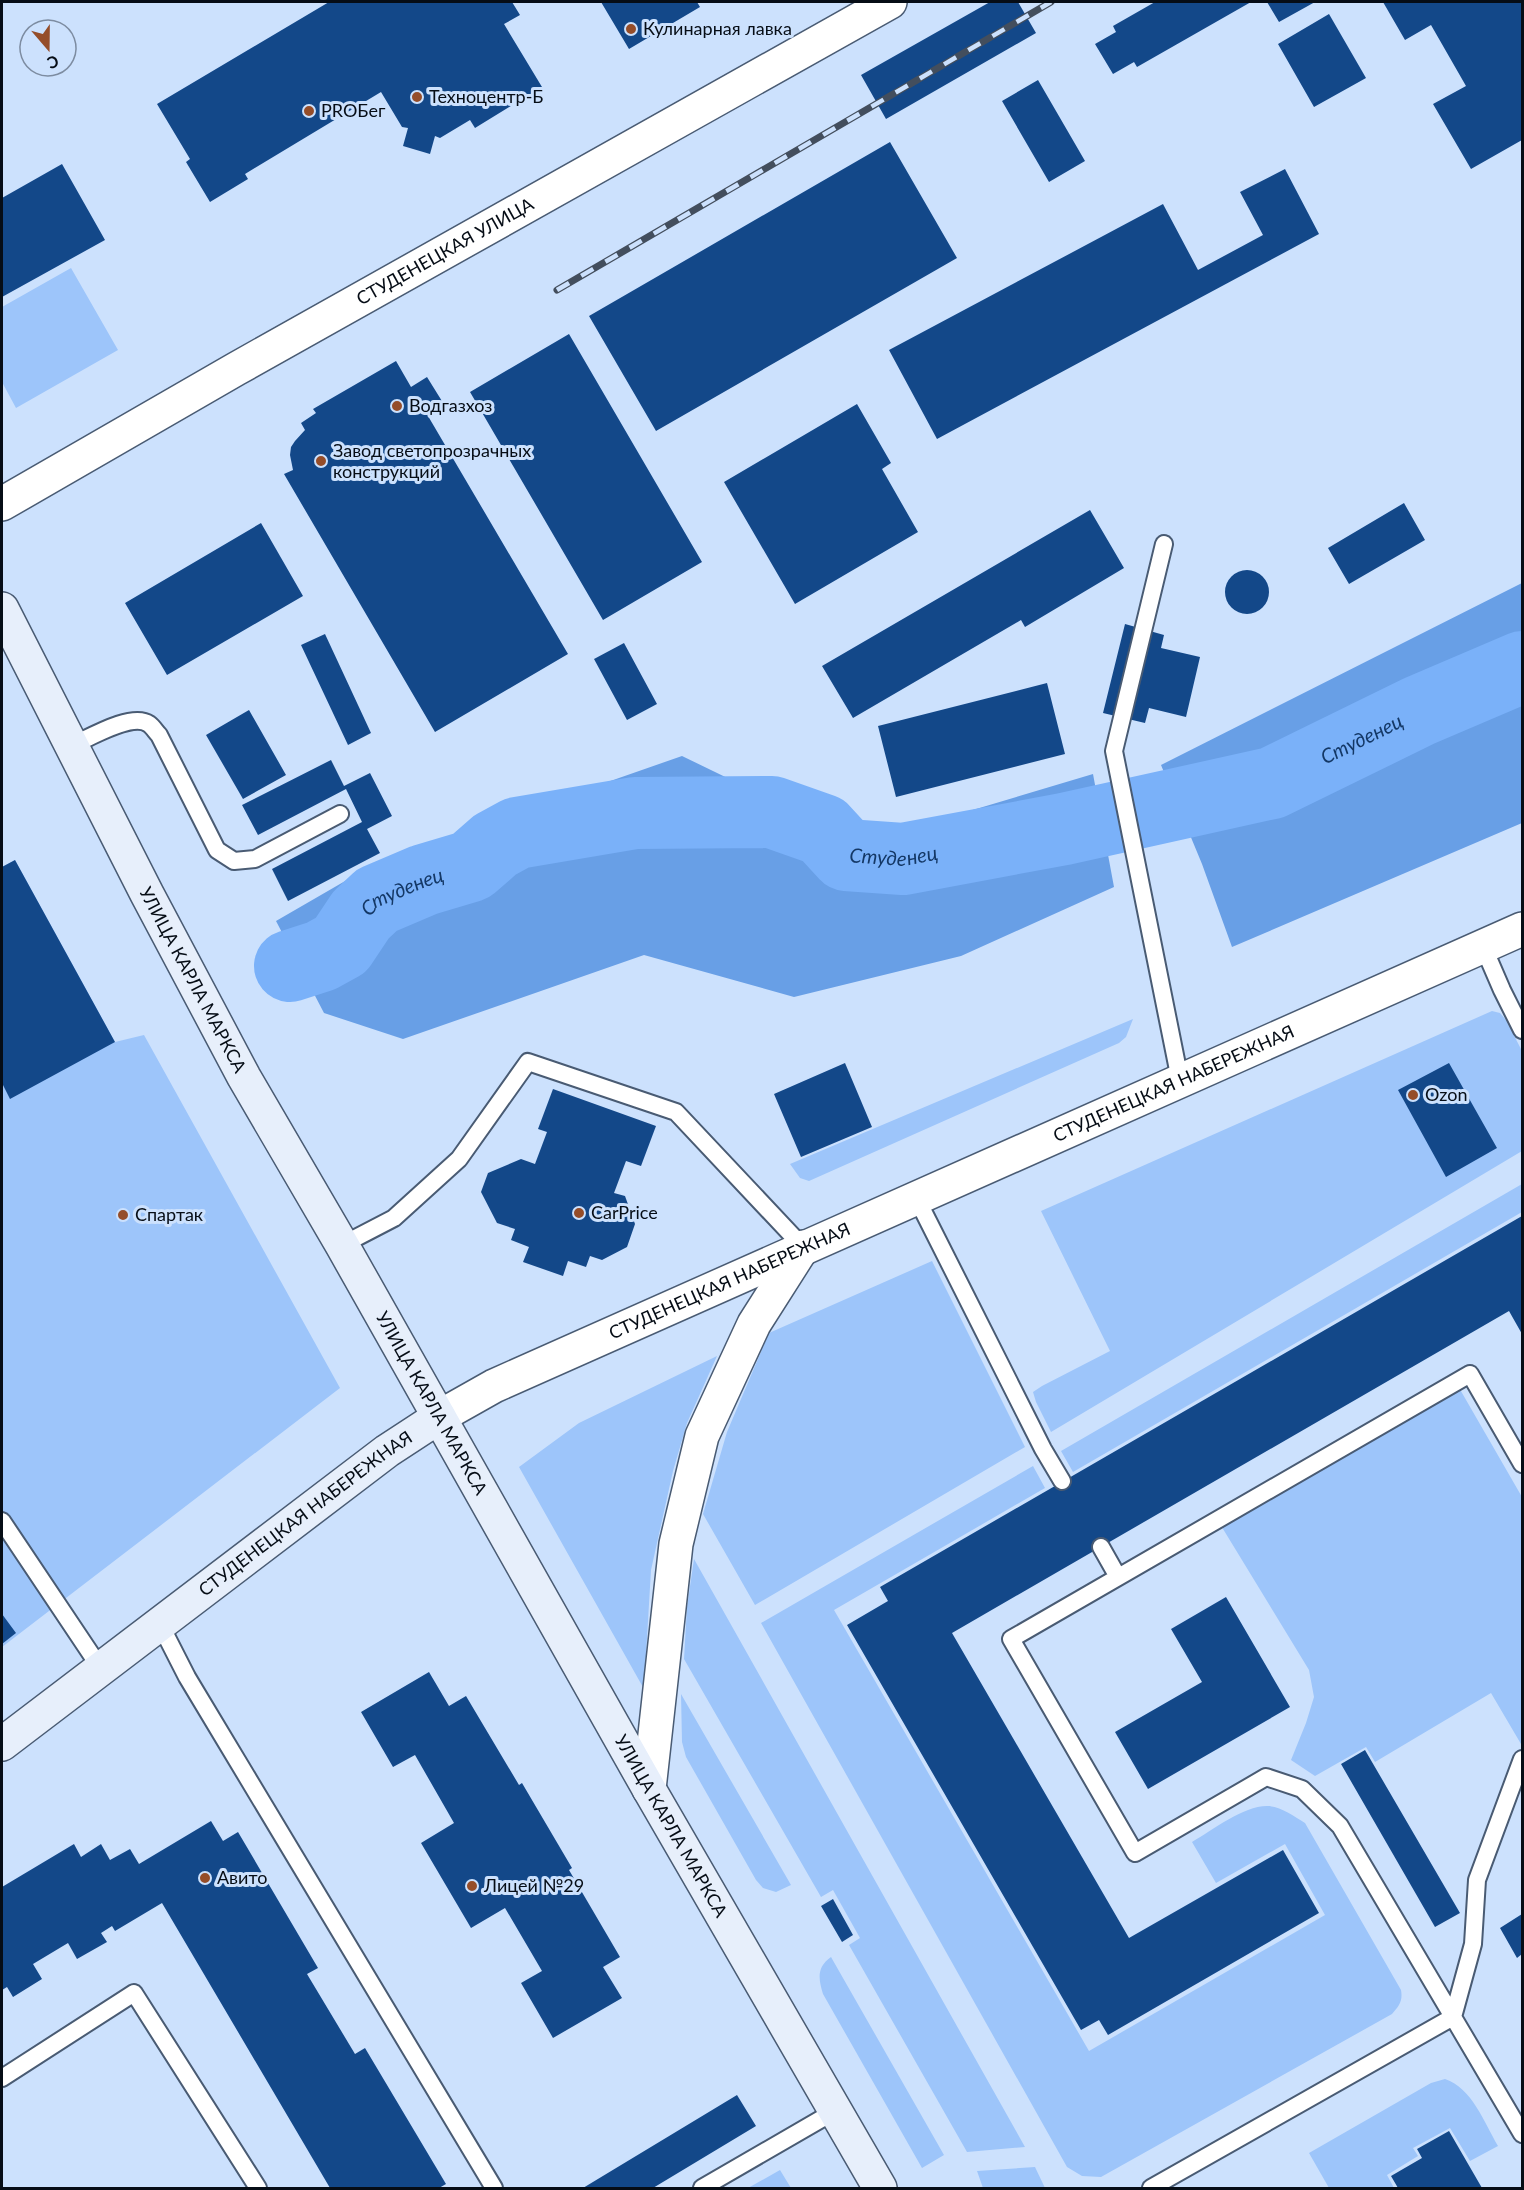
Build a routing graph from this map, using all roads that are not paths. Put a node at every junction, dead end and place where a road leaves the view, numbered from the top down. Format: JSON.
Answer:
{"nodes":[{"id":1,"x":890,"y":2,"type":"edge"},
{"id":2,"x":2,"y":504,"type":"edge"},
{"id":3,"x":1164,"y":544,"type":"dead end"},
{"id":4,"x":2,"y":609,"type":"edge"},
{"id":5,"x":71,"y":746,"type":"junction"},
{"id":6,"x":340,"y":814,"type":"dead end"},
{"id":7,"x":1522,"y":928,"type":"edge"},
{"id":8,"x":1483,"y":946,"type":"junction"},
{"id":9,"x":1522,"y":1030,"type":"edge"},
{"id":10,"x":1180,"y":1080,"type":"junction"},
{"id":11,"x":916,"y":1197,"type":"junction"},
{"id":12,"x":342,"y":1245,"type":"junction"},
{"id":13,"x":803,"y":1247,"type":"junction"},
{"id":14,"x":440,"y":1417,"type":"junction"},
{"id":15,"x":1522,"y":1464,"type":"edge"},
{"id":16,"x":1062,"y":1481,"type":"dead end"},
{"id":17,"x":2,"y":1521,"type":"edge"},
{"id":18,"x":1101,"y":1547,"type":"dead end"},
{"id":19,"x":1118,"y":1577,"type":"junction"},
{"id":20,"x":160,"y":1624,"type":"junction"},
{"id":21,"x":101,"y":1669,"type":"junction"},
{"id":22,"x":2,"y":1744,"type":"edge"},
{"id":23,"x":1522,"y":1759,"type":"edge"},
{"id":24,"x":649,"y":1789,"type":"junction"},
{"id":25,"x":1453,"y":2017,"type":"junction"},
{"id":26,"x":2,"y":2078,"type":"edge"},
{"id":27,"x":835,"y":2111,"type":"junction"},
{"id":28,"x":1522,"y":2134,"type":"edge"},
{"id":29,"x":258,"y":2188,"type":"edge"},
{"id":30,"x":494,"y":2188,"type":"edge"},
{"id":31,"x":702,"y":2188,"type":"edge"},
{"id":32,"x":879,"y":2188,"type":"edge"},
{"id":33,"x":1151,"y":2188,"type":"edge"}],
"edges":[{"from":1,"to":2,"type":"street","name":"СТУДЕНЕЦКАЯ УЛИЦА"},
{"from":3,"to":10,"type":"lane"},
{"from":4,"to":5,"type":"main road","name":"УЛИЦА КАРЛА МАРКСА"},
{"from":5,"to":6,"type":"lane"},
{"from":5,"to":12,"type":"main road","name":"УЛИЦА КАРЛА МАРКСА"},
{"from":7,"to":8,"type":"street","name":"СТУДЕНЕЦКАЯ НАБЕРЕЖНАЯ"},
{"from":8,"to":9,"type":"lane"},
{"from":8,"to":10,"type":"street","name":"СТУДЕНЕЦКАЯ НАБЕРЕЖНАЯ"},
{"from":10,"to":11,"type":"street","name":"СТУДЕНЕЦКАЯ НАБЕРЕЖНАЯ"},
{"from":11,"to":13,"type":"street","name":"СТУДЕНЕЦКАЯ НАБЕРЕЖНАЯ"},
{"from":11,"to":16,"type":"lane"},
{"from":12,"to":13,"type":"lane"},
{"from":12,"to":14,"type":"main road","name":"УЛИЦА КАРЛА МАРКСА"},
{"from":13,"to":14,"type":"street","name":"СТУДЕНЕЦКАЯ НАБЕРЕЖНАЯ"},
{"from":13,"to":24,"type":"street"},
{"from":14,"to":20,"type":"main road","name":"СТУДЕНЕЦКАЯ НАБЕРЕЖНАЯ"},
{"from":14,"to":24,"type":"main road","name":"УЛИЦА КАРЛА МАРКСА"},
{"from":15,"to":19,"type":"lane"},
{"from":17,"to":21,"type":"lane"},
{"from":18,"to":19,"type":"lane"},
{"from":19,"to":25,"type":"lane"},
{"from":20,"to":21,"type":"main road","name":"СТУДЕНЕЦКАЯ НАБЕРЕЖНАЯ"},
{"from":20,"to":30,"type":"lane"},
{"from":21,"to":22,"type":"main road","name":"СТУДЕНЕЦКАЯ НАБЕРЕЖНАЯ"},
{"from":23,"to":25,"type":"lane"},
{"from":24,"to":27,"type":"main road","name":"УЛИЦА КАРЛА МАРКСА"},
{"from":25,"to":28,"type":"lane"},
{"from":25,"to":33,"type":"lane"},
{"from":26,"to":29,"type":"lane"},
{"from":27,"to":31,"type":"lane"},
{"from":27,"to":32,"type":"main road","name":"УЛИЦА КАРЛА МАРКСА"}]}
